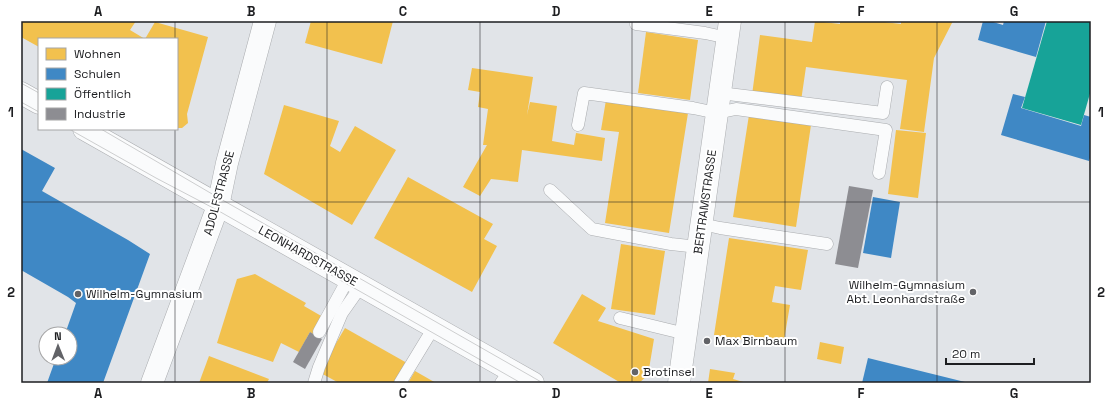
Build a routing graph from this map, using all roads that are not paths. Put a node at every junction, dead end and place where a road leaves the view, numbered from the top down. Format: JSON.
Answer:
{"nodes":[{"id":1,"x":265,"y":21,"type":"edge"},
{"id":2,"x":636,"y":24,"type":"dead end"},
{"id":3,"x":728,"y":26,"type":"edge"},
{"id":4,"x":887,"y":87,"type":"dead end"},
{"id":5,"x":21,"y":93,"type":"edge"},
{"id":6,"x":38,"y":103,"type":"edge"},
{"id":7,"x":719,"y":103,"type":"junction"},
{"id":8,"x":578,"y":125,"type":"dead end"},
{"id":9,"x":86,"y":130,"type":"edge"},
{"id":10,"x":879,"y":173,"type":"dead end"},
{"id":11,"x":550,"y":190,"type":"dead end"},
{"id":12,"x":218,"y":206,"type":"junction"},
{"id":13,"x":702,"y":224,"type":"junction"},
{"id":14,"x":827,"y":244,"type":"dead end"},
{"id":15,"x":698,"y":247,"type":"junction"},
{"id":16,"x":354,"y":282,"type":"junction"},
{"id":17,"x":620,"y":318,"type":"dead end"},
{"id":18,"x":434,"y":326,"type":"junction"},
{"id":19,"x":319,"y":332,"type":"dead end"},
{"id":20,"x":686,"y":334,"type":"junction"},
{"id":21,"x":506,"y":376,"type":"edge"},
{"id":22,"x":152,"y":383,"type":"edge"},
{"id":23,"x":314,"y":383,"type":"edge"},
{"id":24,"x":400,"y":383,"type":"edge"},
{"id":25,"x":533,"y":383,"type":"edge"},
{"id":26,"x":679,"y":383,"type":"edge"}],
"edges":[{"from":1,"to":12,"type":"street","name":"ADOLFSTRASSE"},
{"from":2,"to":3,"type":"lane"},
{"from":3,"to":7,"type":"street","name":"BERTRAMSTRASSE"},
{"from":4,"to":7,"type":"lane"},
{"from":5,"to":6,"type":"street"},
{"from":7,"to":8,"type":"lane"},
{"from":7,"to":10,"type":"lane"},
{"from":7,"to":13,"type":"street","name":"BERTRAMSTRASSE"},
{"from":9,"to":12,"type":"street","name":"LEONHARDSTRASSE"},
{"from":11,"to":15,"type":"lane"},
{"from":12,"to":16,"type":"street","name":"LEONHARDSTRASSE"},
{"from":12,"to":22,"type":"street","name":"ADOLFSTRASSE"},
{"from":13,"to":14,"type":"lane"},
{"from":13,"to":15,"type":"street","name":"BERTRAMSTRASSE"},
{"from":15,"to":20,"type":"street","name":"BERTRAMSTRASSE"},
{"from":16,"to":18,"type":"street","name":"LEONHARDSTRASSE"},
{"from":16,"to":19,"type":"lane"},
{"from":16,"to":23,"type":"lane"},
{"from":17,"to":20,"type":"lane"},
{"from":18,"to":21,"type":"street","name":"LEONHARDSTRASSE"},
{"from":18,"to":24,"type":"lane"},
{"from":20,"to":26,"type":"street","name":"BERTRAMSTRASSE"},
{"from":21,"to":25,"type":"street","name":"LEONHARDSTRASSE"}]}
